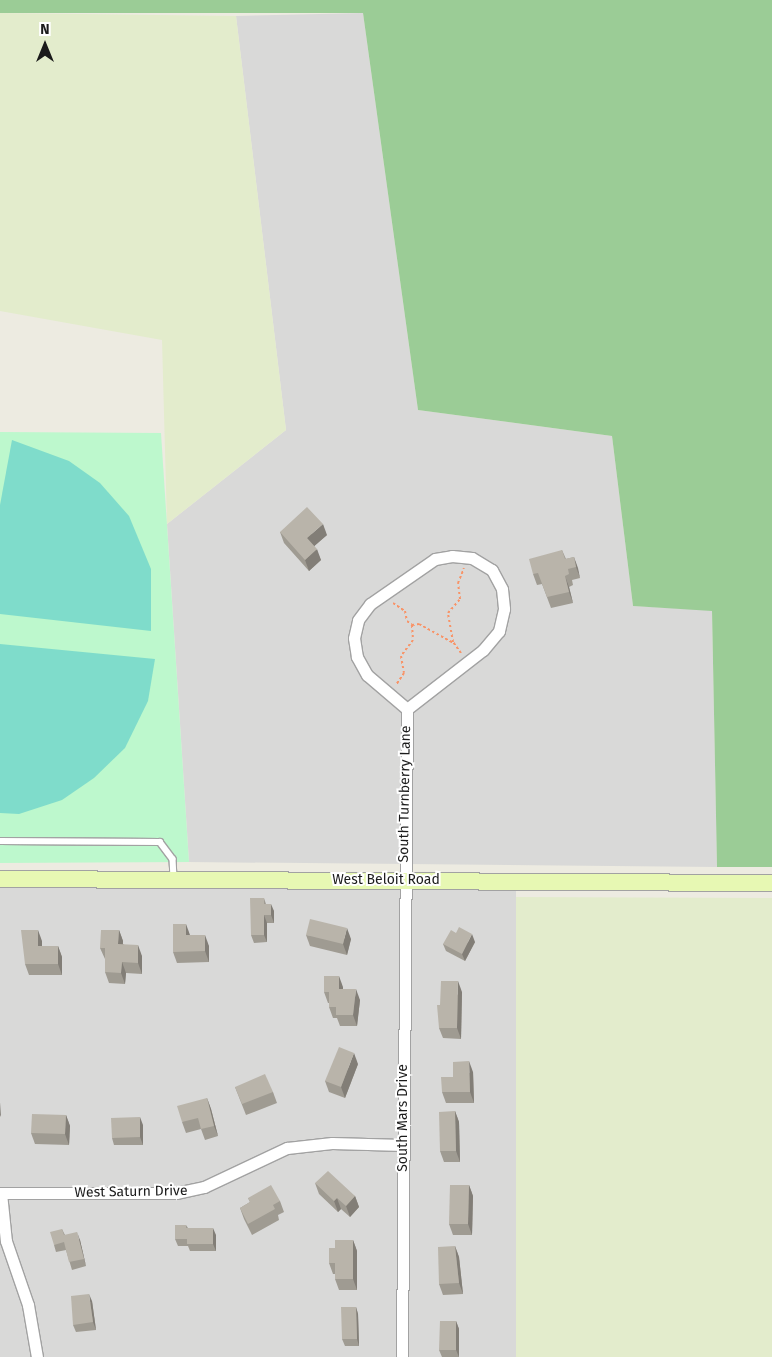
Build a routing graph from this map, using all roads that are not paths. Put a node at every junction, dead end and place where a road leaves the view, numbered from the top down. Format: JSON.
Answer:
{"nodes":[{"id":1,"x":407,"y":709,"type":"junction"},
{"id":2,"x":0,"y":841,"type":"edge"},
{"id":3,"x":0,"y":879,"type":"edge"},
{"id":4,"x":174,"y":879,"type":"junction"},
{"id":5,"x":404,"y":880,"type":"junction"},
{"id":6,"x":772,"y":883,"type":"edge"},
{"id":7,"x":403,"y":1145,"type":"junction"},
{"id":8,"x":0,"y":1193,"type":"edge"},
{"id":9,"x":37,"y":1357,"type":"edge"},
{"id":10,"x":402,"y":1357,"type":"edge"}],
"edges":[{"from":1,"to":1,"type":"street","name":"South Turnberry Lane"},
{"from":1,"to":5,"type":"street","name":"South Turnberry Lane"},
{"from":2,"to":4,"type":"lane"},
{"from":3,"to":4,"type":"main road","name":"West Beloit Road"},
{"from":4,"to":5,"type":"main road","name":"West Beloit Road"},
{"from":5,"to":6,"type":"main road","name":"West Beloit Road"},
{"from":5,"to":7,"type":"street","name":"South Mars Drive"},
{"from":7,"to":8,"type":"street","name":"West Saturn Drive"},
{"from":7,"to":10,"type":"street","name":"South Mars Drive"},
{"from":8,"to":9,"type":"street"}]}
